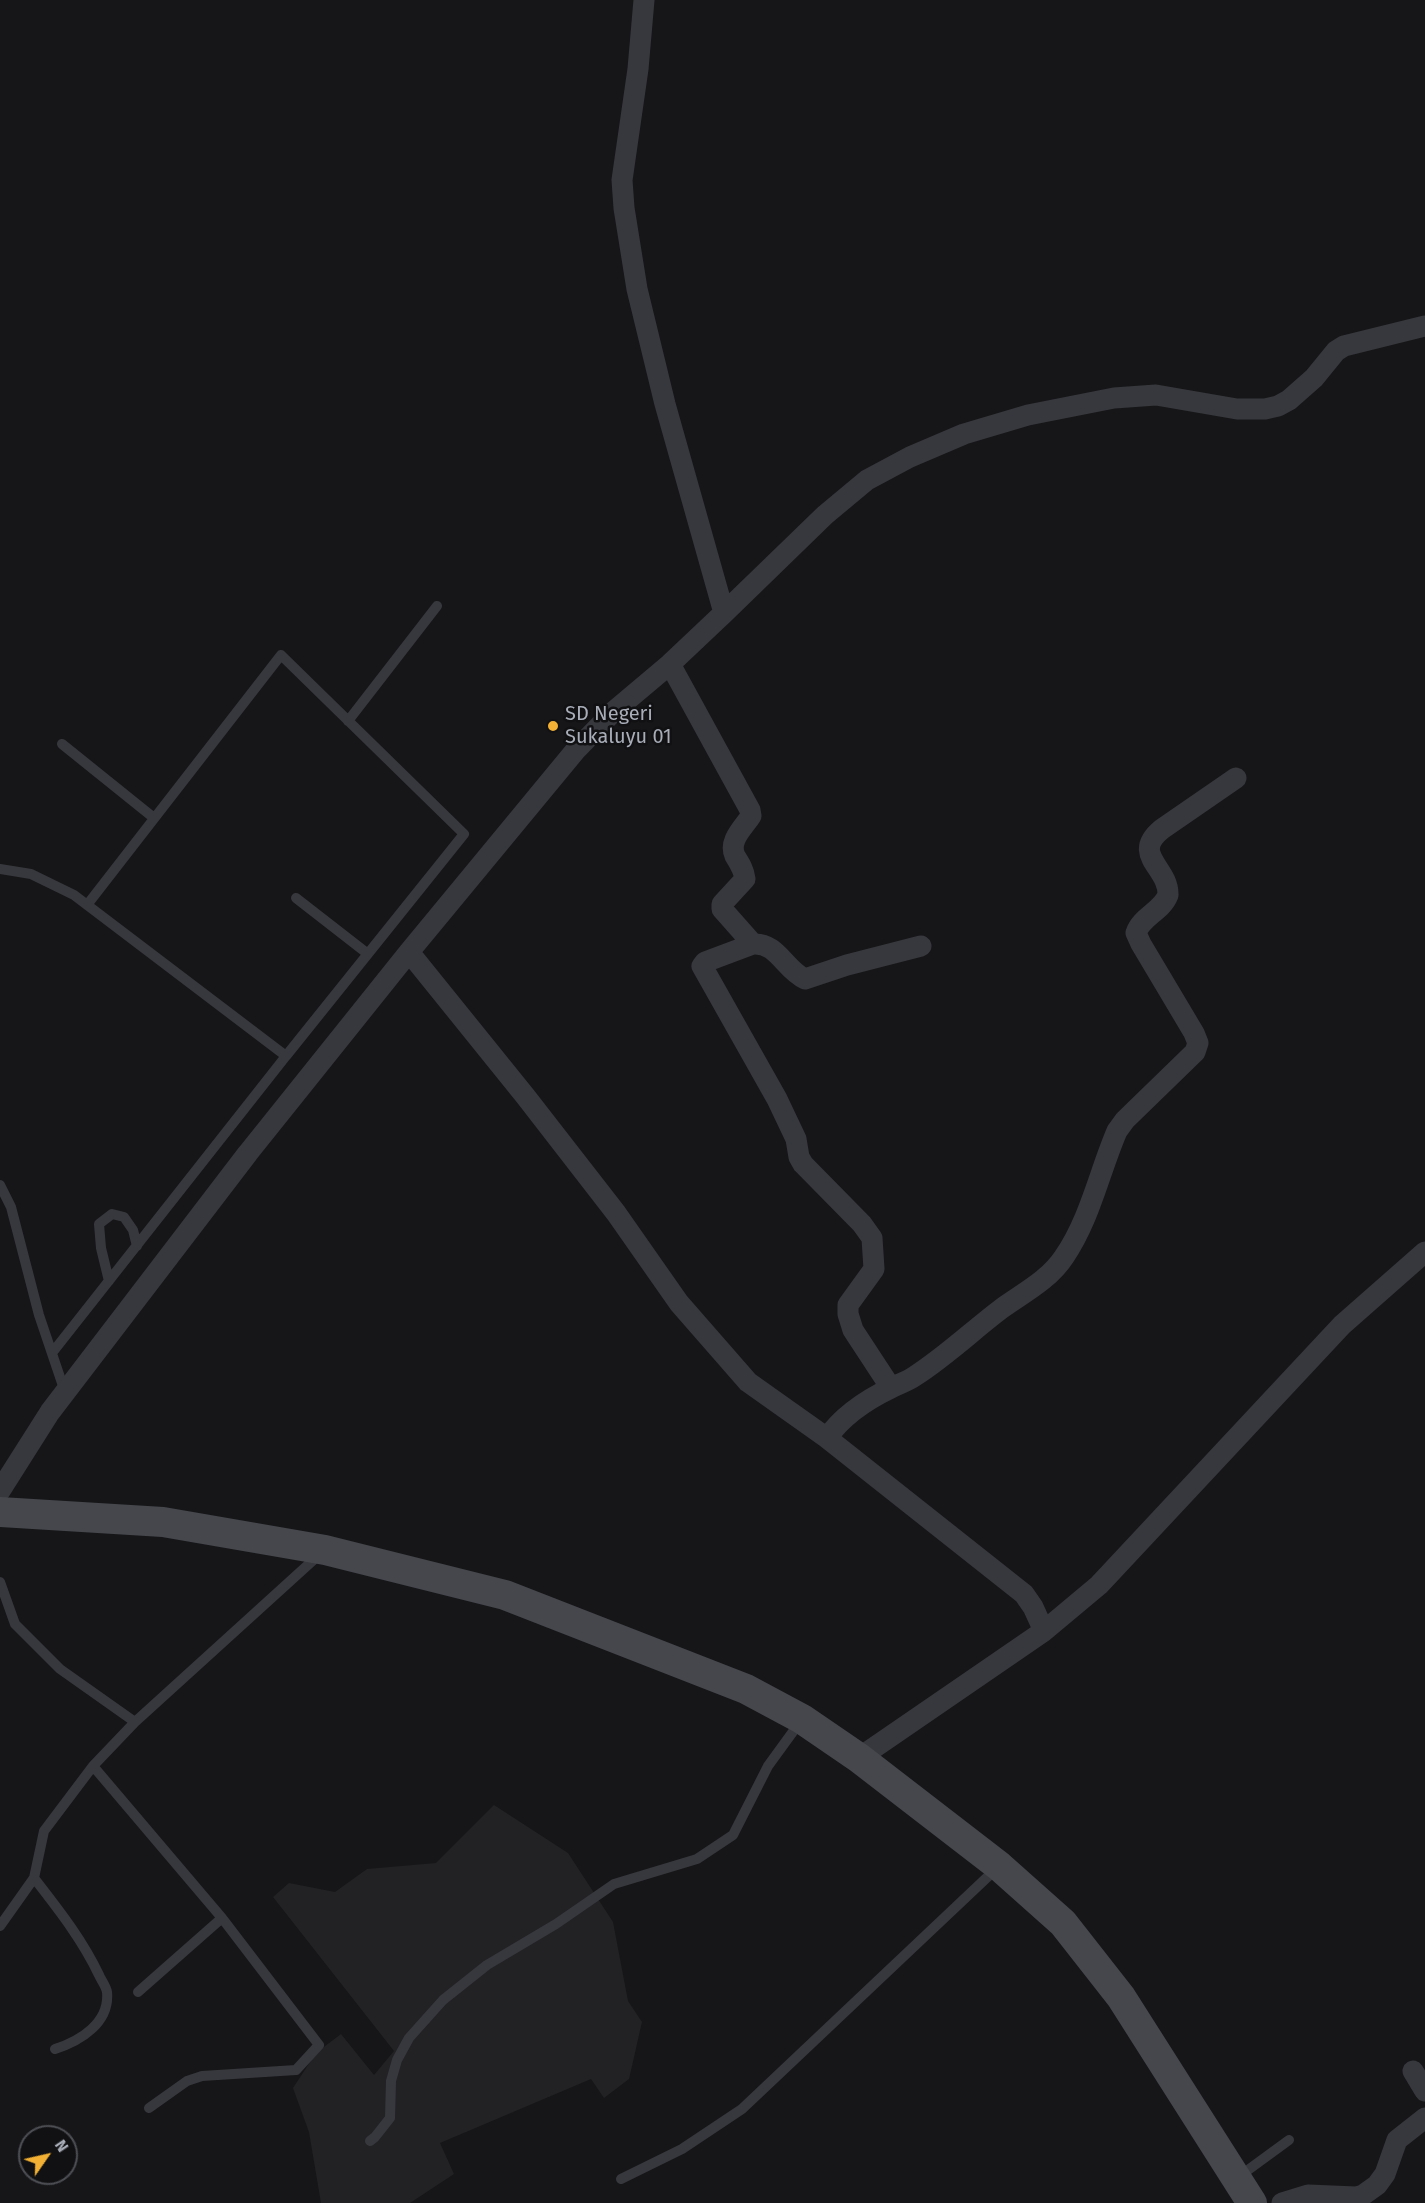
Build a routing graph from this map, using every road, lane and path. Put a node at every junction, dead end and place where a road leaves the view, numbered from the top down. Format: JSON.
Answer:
{"nodes":[{"id":1,"x":644,"y":0,"type":"edge"},
{"id":2,"x":1425,"y":326,"type":"edge"},
{"id":3,"x":437,"y":606,"type":"dead end"},
{"id":4,"x":724,"y":613,"type":"junction"},
{"id":5,"x":670,"y":664,"type":"junction"},
{"id":6,"x":348,"y":721,"type":"junction"},
{"id":7,"x":62,"y":744,"type":"dead end"},
{"id":8,"x":1236,"y":778,"type":"dead end"},
{"id":9,"x":154,"y":818,"type":"junction"},
{"id":10,"x":0,"y":868,"type":"edge"},
{"id":11,"x":296,"y":898,"type":"dead end"},
{"id":12,"x":87,"y":905,"type":"junction"},
{"id":13,"x":753,"y":944,"type":"junction"},
{"id":14,"x":921,"y":946,"type":"dead end"},
{"id":15,"x":409,"y":952,"type":"junction"},
{"id":16,"x":368,"y":954,"type":"junction"},
{"id":17,"x":286,"y":1056,"type":"junction"},
{"id":18,"x":0,"y":1185,"type":"edge"},
{"id":19,"x":3,"y":1201,"type":"edge"},
{"id":20,"x":137,"y":1246,"type":"junction"},
{"id":21,"x":1425,"y":1252,"type":"edge"},
{"id":22,"x":109,"y":1281,"type":"junction"},
{"id":23,"x":52,"y":1353,"type":"junction"},
{"id":24,"x":891,"y":1388,"type":"junction"},
{"id":25,"x":65,"y":1392,"type":"junction"},
{"id":26,"x":827,"y":1438,"type":"junction"},
{"id":27,"x":0,"y":1491,"type":"edge"},
{"id":28,"x":0,"y":1512,"type":"edge"},
{"id":29,"x":325,"y":1550,"type":"junction"},
{"id":30,"x":0,"y":1582,"type":"edge"},
{"id":31,"x":1044,"y":1631,"type":"junction"},
{"id":32,"x":802,"y":1719,"type":"junction"},
{"id":33,"x":135,"y":1722,"type":"junction"},
{"id":34,"x":859,"y":1758,"type":"junction"},
{"id":35,"x":93,"y":1766,"type":"junction"},
{"id":36,"x":999,"y":1866,"type":"junction"},
{"id":37,"x":34,"y":1878,"type":"junction"},
{"id":38,"x":222,"y":1918,"type":"junction"},
{"id":39,"x":0,"y":1926,"type":"edge"},
{"id":40,"x":138,"y":1992,"type":"dead end"},
{"id":41,"x":55,"y":2049,"type":"dead end"},
{"id":42,"x":1413,"y":2071,"type":"dead end"},
{"id":43,"x":1425,"y":2091,"type":"edge"},
{"id":44,"x":149,"y":2108,"type":"dead end"},
{"id":45,"x":1425,"y":2118,"type":"edge"},
{"id":46,"x":1289,"y":2140,"type":"dead end"},
{"id":47,"x":370,"y":2141,"type":"dead end"},
{"id":48,"x":621,"y":2179,"type":"dead end"},
{"id":49,"x":1244,"y":2191,"type":"edge"},
{"id":50,"x":1282,"y":2203,"type":"edge"}],
"edges":[{"from":1,"to":4,"type":"street"},
{"from":2,"to":4,"type":"street"},
{"from":3,"to":6,"type":"lane"},
{"from":4,"to":5,"type":"street"},
{"from":5,"to":13,"type":"street"},
{"from":5,"to":15,"type":"street"},
{"from":6,"to":9,"type":"lane"},
{"from":6,"to":16,"type":"lane"},
{"from":7,"to":9,"type":"lane"},
{"from":8,"to":24,"type":"street"},
{"from":9,"to":12,"type":"lane"},
{"from":10,"to":12,"type":"lane"},
{"from":11,"to":16,"type":"lane"},
{"from":12,"to":17,"type":"lane"},
{"from":13,"to":14,"type":"street"},
{"from":13,"to":24,"type":"street"},
{"from":15,"to":25,"type":"street"},
{"from":15,"to":26,"type":"street"},
{"from":16,"to":17,"type":"lane"},
{"from":17,"to":20,"type":"lane"},
{"from":18,"to":19,"type":"lane"},
{"from":19,"to":23,"type":"lane"},
{"from":20,"to":22,"type":"lane"},
{"from":20,"to":22,"type":"lane"},
{"from":21,"to":31,"type":"street"},
{"from":22,"to":23,"type":"lane"},
{"from":23,"to":25,"type":"lane"},
{"from":24,"to":26,"type":"street"},
{"from":25,"to":27,"type":"street"},
{"from":26,"to":31,"type":"street"},
{"from":28,"to":29,"type":"main road"},
{"from":29,"to":32,"type":"main road"},
{"from":29,"to":33,"type":"lane"},
{"from":30,"to":33,"type":"lane"},
{"from":31,"to":34,"type":"street"},
{"from":32,"to":34,"type":"main road"},
{"from":32,"to":47,"type":"lane"},
{"from":33,"to":35,"type":"lane"},
{"from":34,"to":36,"type":"main road"},
{"from":35,"to":37,"type":"lane"},
{"from":35,"to":38,"type":"lane"},
{"from":36,"to":48,"type":"lane"},
{"from":36,"to":49,"type":"main road"},
{"from":37,"to":39,"type":"lane"},
{"from":37,"to":41,"type":"lane"},
{"from":38,"to":40,"type":"lane"},
{"from":38,"to":44,"type":"lane"},
{"from":42,"to":43,"type":"street"},
{"from":45,"to":50,"type":"street"},
{"from":46,"to":49,"type":"lane"}]}
